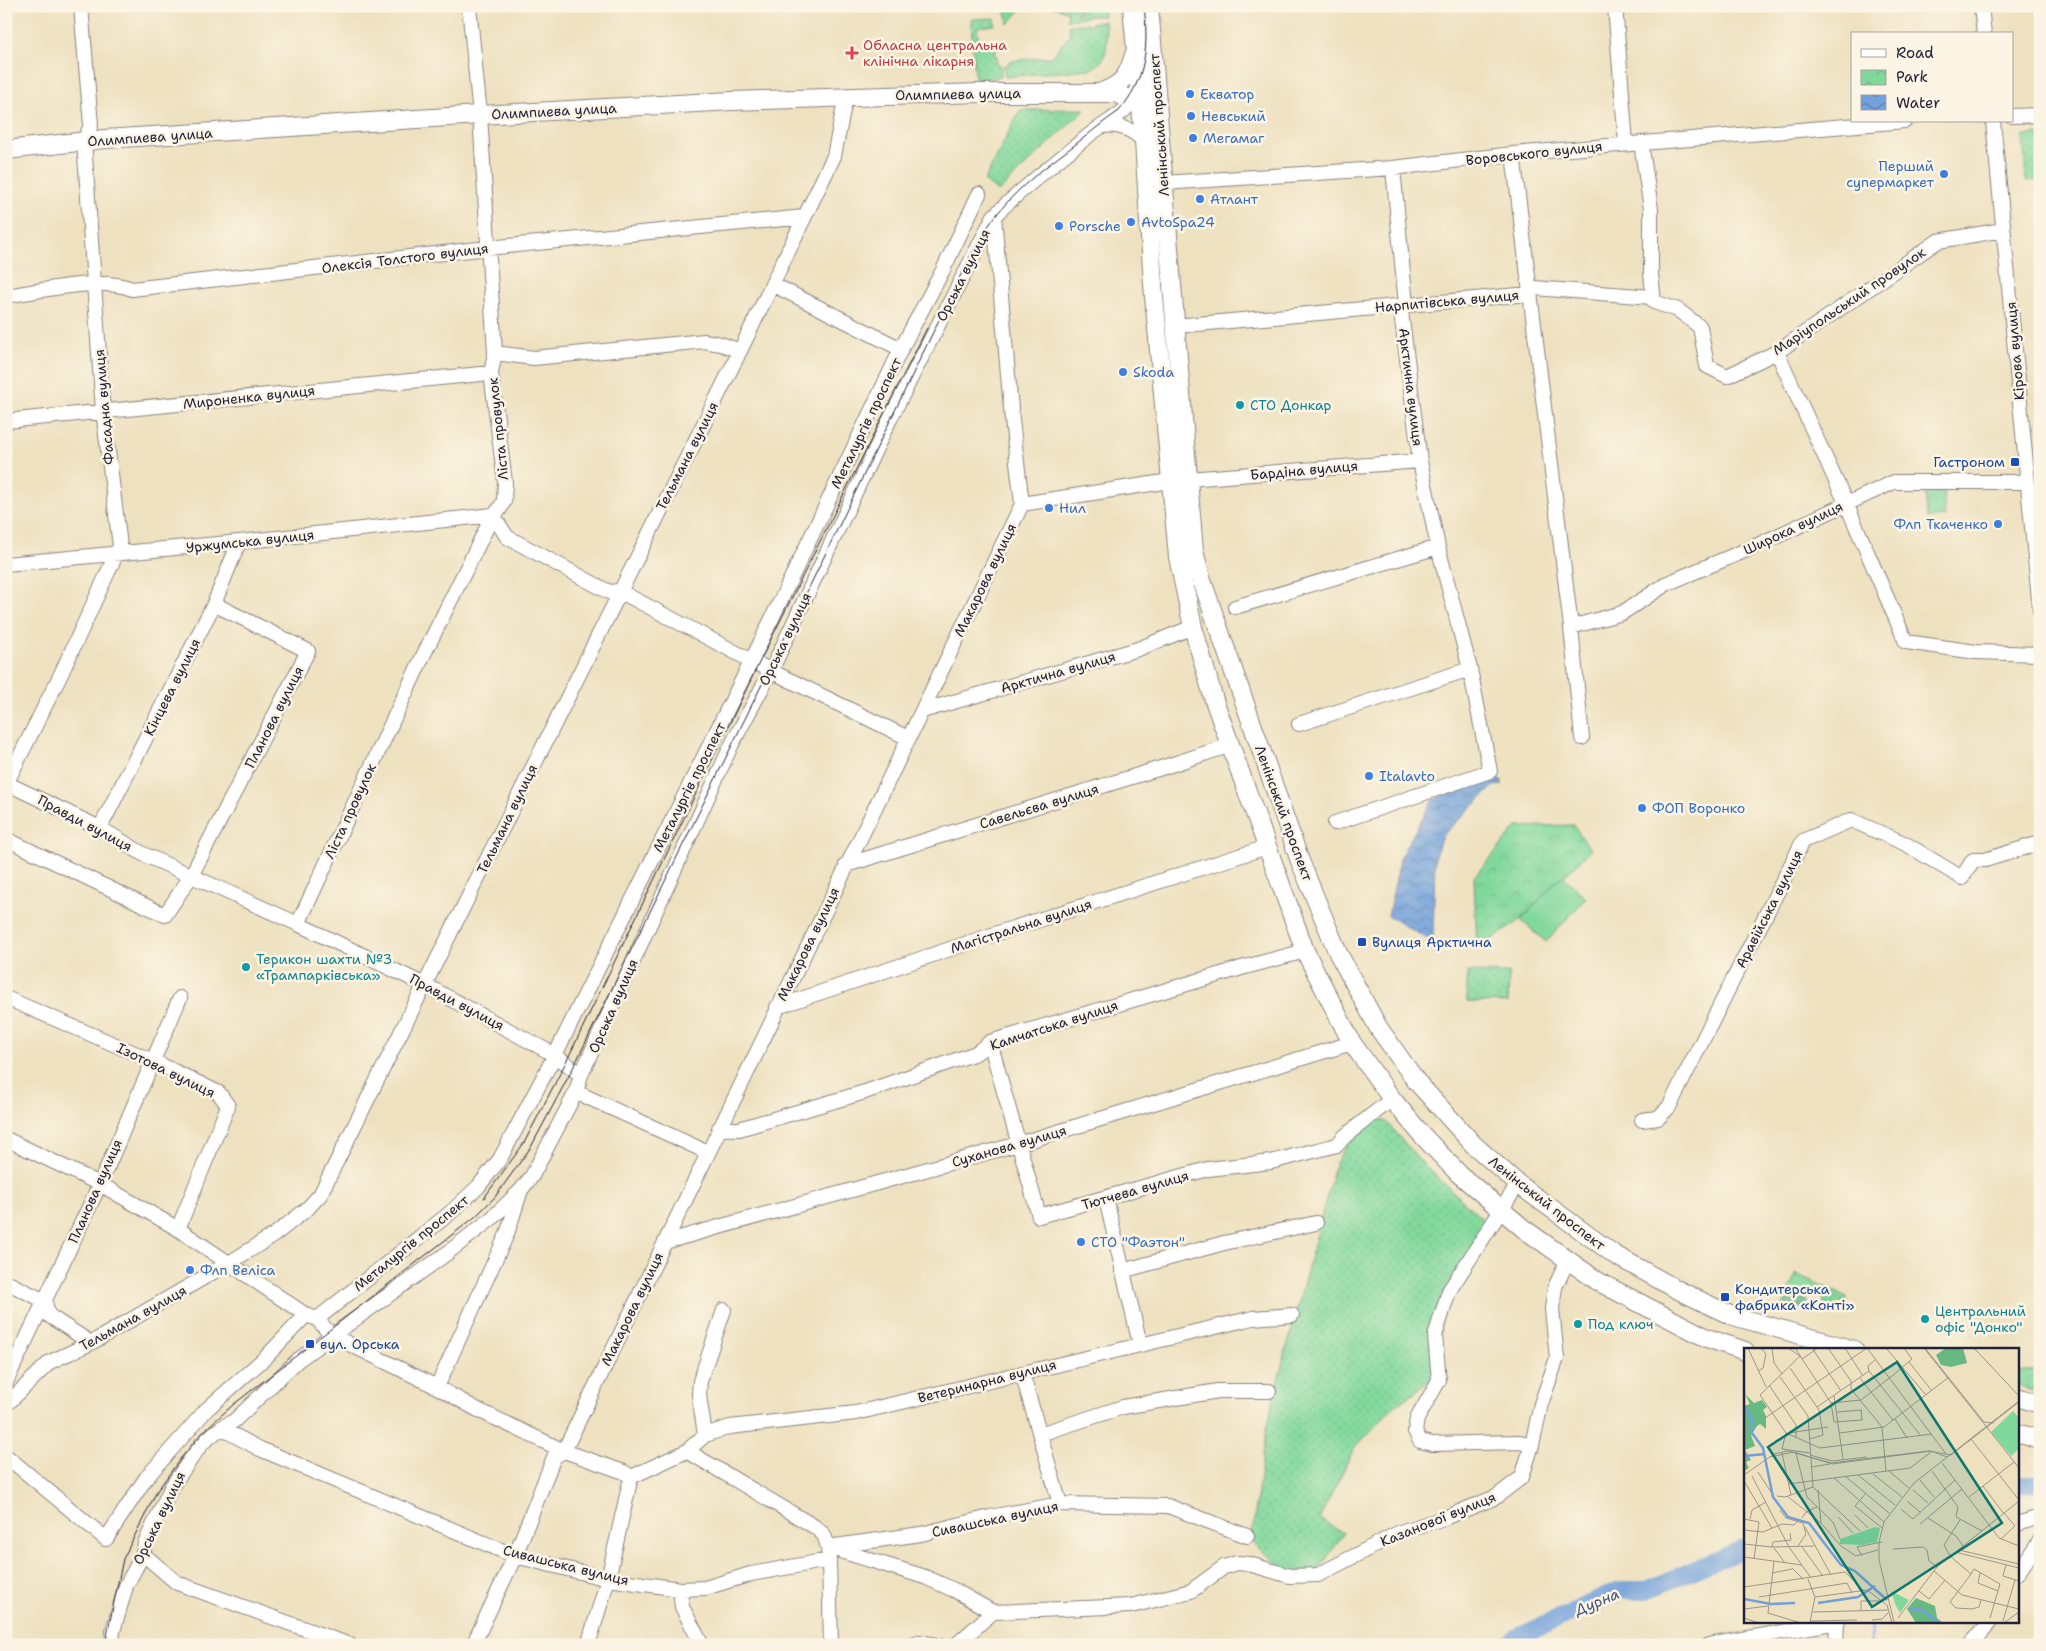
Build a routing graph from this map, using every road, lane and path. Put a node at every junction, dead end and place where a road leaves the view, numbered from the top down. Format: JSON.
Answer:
{"nodes":[{"id":1,"x":81,"y":6,"type":"edge"},
{"id":2,"x":469,"y":6,"type":"edge"},
{"id":3,"x":1132,"y":6,"type":"edge"},
{"id":4,"x":1149,"y":6,"type":"edge"},
{"id":5,"x":1615,"y":6,"type":"edge"},
{"id":6,"x":1981,"y":6,"type":"edge"},
{"id":7,"x":1984,"y":32,"type":"edge"},
{"id":8,"x":1152,"y":37,"type":"junction"},
{"id":9,"x":1135,"y":50,"type":"junction"},
{"id":10,"x":1102,"y":92,"type":"junction"},
{"id":11,"x":846,"y":96,"type":"junction"},
{"id":12,"x":1136,"y":102,"type":"junction"},
{"id":13,"x":480,"y":115,"type":"junction"},
{"id":14,"x":2040,"y":115,"type":"edge"},
{"id":15,"x":2014,"y":116,"type":"edge"},
{"id":16,"x":1893,"y":122,"type":"edge"},
{"id":17,"x":1993,"y":122,"type":"edge"},
{"id":18,"x":1102,"y":126,"type":"junction"},
{"id":19,"x":84,"y":141,"type":"junction"},
{"id":20,"x":1634,"y":143,"type":"junction"},
{"id":21,"x":1152,"y":145,"type":"junction"},
{"id":22,"x":6,"y":150,"type":"edge"},
{"id":23,"x":1513,"y":154,"type":"junction"},
{"id":24,"x":1394,"y":168,"type":"junction"},
{"id":25,"x":1163,"y":183,"type":"junction"},
{"id":26,"x":979,"y":194,"type":"dead end"},
{"id":27,"x":994,"y":216,"type":"junction"},
{"id":28,"x":804,"y":217,"type":"junction"},
{"id":29,"x":2003,"y":230,"type":"junction"},
{"id":30,"x":487,"y":248,"type":"junction"},
{"id":31,"x":94,"y":284,"type":"junction"},
{"id":32,"x":772,"y":284,"type":"junction"},
{"id":33,"x":1529,"y":294,"type":"junction"},
{"id":34,"x":6,"y":296,"type":"edge"},
{"id":35,"x":1652,"y":297,"type":"junction"},
{"id":36,"x":1406,"y":305,"type":"junction"},
{"id":37,"x":1175,"y":326,"type":"junction"},
{"id":38,"x":901,"y":349,"type":"junction"},
{"id":39,"x":740,"y":351,"type":"junction"},
{"id":40,"x":1777,"y":352,"type":"junction"},
{"id":41,"x":495,"y":353,"type":"junction"},
{"id":42,"x":491,"y":373,"type":"junction"},
{"id":43,"x":103,"y":411,"type":"junction"},
{"id":44,"x":6,"y":421,"type":"edge"},
{"id":45,"x":1420,"y":460,"type":"junction"},
{"id":46,"x":1179,"y":480,"type":"junction"},
{"id":47,"x":2027,"y":482,"type":"junction"},
{"id":48,"x":1846,"y":503,"type":"junction"},
{"id":49,"x":1022,"y":504,"type":"junction"},
{"id":50,"x":493,"y":515,"type":"junction"},
{"id":51,"x":2036,"y":538,"type":"edge"},
{"id":52,"x":239,"y":542,"type":"junction"},
{"id":53,"x":1438,"y":547,"type":"junction"},
{"id":54,"x":117,"y":553,"type":"junction"},
{"id":55,"x":6,"y":564,"type":"edge"},
{"id":56,"x":2039,"y":584,"type":"edge"},
{"id":57,"x":619,"y":591,"type":"junction"},
{"id":58,"x":214,"y":604,"type":"junction"},
{"id":59,"x":1235,"y":607,"type":"dead end"},
{"id":60,"x":2040,"y":610,"type":"edge"},
{"id":61,"x":1192,"y":627,"type":"junction"},
{"id":62,"x":1571,"y":627,"type":"junction"},
{"id":63,"x":2040,"y":654,"type":"edge"},
{"id":64,"x":752,"y":660,"type":"junction"},
{"id":65,"x":770,"y":670,"type":"junction"},
{"id":66,"x":1470,"y":670,"type":"junction"},
{"id":67,"x":922,"y":711,"type":"junction"},
{"id":68,"x":1299,"y":724,"type":"dead end"},
{"id":69,"x":908,"y":738,"type":"junction"},
{"id":70,"x":1582,"y":738,"type":"dead end"},
{"id":71,"x":1231,"y":745,"type":"junction"},
{"id":72,"x":6,"y":783,"type":"edge"},
{"id":73,"x":1335,"y":823,"type":"dead end"},
{"id":74,"x":100,"y":828,"type":"junction"},
{"id":75,"x":6,"y":839,"type":"edge"},
{"id":76,"x":2040,"y":843,"type":"edge"},
{"id":77,"x":1269,"y":855,"type":"junction"},
{"id":78,"x":1300,"y":861,"type":"junction"},
{"id":79,"x":846,"y":865,"type":"junction"},
{"id":80,"x":191,"y":876,"type":"junction"},
{"id":81,"x":1308,"y":882,"type":"junction"},
{"id":82,"x":1284,"y":895,"type":"junction"},
{"id":83,"x":298,"y":924,"type":"junction"},
{"id":84,"x":1305,"y":951,"type":"junction"},
{"id":85,"x":426,"y":984,"type":"junction"},
{"id":86,"x":6,"y":998,"type":"edge"},
{"id":87,"x":180,"y":998,"type":"dead end"},
{"id":88,"x":777,"y":1007,"type":"junction"},
{"id":89,"x":990,"y":1042,"type":"junction"},
{"id":90,"x":1352,"y":1043,"type":"junction"},
{"id":91,"x":555,"y":1055,"type":"junction"},
{"id":92,"x":153,"y":1061,"type":"junction"},
{"id":93,"x":581,"y":1075,"type":"junction"},
{"id":94,"x":576,"y":1092,"type":"junction"},
{"id":95,"x":1392,"y":1099,"type":"junction"},
{"id":96,"x":1642,"y":1120,"type":"dead end"},
{"id":97,"x":719,"y":1128,"type":"junction"},
{"id":98,"x":6,"y":1138,"type":"edge"},
{"id":99,"x":1018,"y":1144,"type":"junction"},
{"id":100,"x":707,"y":1152,"type":"junction"},
{"id":101,"x":100,"y":1184,"type":"junction"},
{"id":102,"x":1518,"y":1184,"type":"junction"},
{"id":103,"x":521,"y":1190,"type":"junction"},
{"id":104,"x":1106,"y":1199,"type":"junction"},
{"id":105,"x":1499,"y":1210,"type":"junction"},
{"id":106,"x":1316,"y":1223,"type":"dead end"},
{"id":107,"x":178,"y":1229,"type":"junction"},
{"id":108,"x":665,"y":1242,"type":"junction"},
{"id":109,"x":1568,"y":1260,"type":"junction"},
{"id":110,"x":229,"y":1263,"type":"junction"},
{"id":111,"x":1122,"y":1271,"type":"junction"},
{"id":112,"x":6,"y":1282,"type":"edge"},
{"id":113,"x":45,"y":1301,"type":"junction"},
{"id":114,"x":724,"y":1310,"type":"dead end"},
{"id":115,"x":1292,"y":1315,"type":"dead end"},
{"id":116,"x":311,"y":1317,"type":"junction"},
{"id":117,"x":331,"y":1336,"type":"junction"},
{"id":118,"x":91,"y":1343,"type":"junction"},
{"id":119,"x":1140,"y":1344,"type":"junction"},
{"id":120,"x":1847,"y":1348,"type":"edge"},
{"id":121,"x":1744,"y":1351,"type":"edge"},
{"id":122,"x":1022,"y":1373,"type":"junction"},
{"id":123,"x":6,"y":1382,"type":"edge"},
{"id":124,"x":437,"y":1387,"type":"junction"},
{"id":125,"x":1269,"y":1392,"type":"dead end"},
{"id":126,"x":2018,"y":1398,"type":"edge"},
{"id":127,"x":2040,"y":1404,"type":"edge"},
{"id":128,"x":6,"y":1405,"type":"edge"},
{"id":129,"x":221,"y":1428,"type":"junction"},
{"id":130,"x":2018,"y":1433,"type":"edge"},
{"id":131,"x":1040,"y":1434,"type":"junction"},
{"id":132,"x":704,"y":1435,"type":"junction"},
{"id":133,"x":2040,"y":1440,"type":"edge"},
{"id":134,"x":1532,"y":1445,"type":"junction"},
{"id":135,"x":564,"y":1451,"type":"junction"},
{"id":136,"x":687,"y":1451,"type":"junction"},
{"id":137,"x":6,"y":1456,"type":"edge"},
{"id":138,"x":631,"y":1477,"type":"junction"},
{"id":139,"x":1060,"y":1504,"type":"junction"},
{"id":140,"x":2040,"y":1517,"type":"edge"},
{"id":141,"x":2018,"y":1524,"type":"edge"},
{"id":142,"x":1247,"y":1536,"type":"dead end"},
{"id":143,"x":2040,"y":1540,"type":"edge"},
{"id":144,"x":828,"y":1553,"type":"junction"},
{"id":145,"x":143,"y":1554,"type":"junction"},
{"id":146,"x":515,"y":1556,"type":"junction"},
{"id":147,"x":2018,"y":1573,"type":"edge"},
{"id":148,"x":608,"y":1579,"type":"junction"},
{"id":149,"x":680,"y":1589,"type":"junction"},
{"id":150,"x":993,"y":1612,"type":"junction"},
{"id":151,"x":1831,"y":1624,"type":"edge"},
{"id":152,"x":1837,"y":1624,"type":"edge"},
{"id":153,"x":1988,"y":1624,"type":"edge"},
{"id":154,"x":112,"y":1645,"type":"edge"},
{"id":155,"x":350,"y":1645,"type":"edge"},
{"id":156,"x":473,"y":1645,"type":"edge"},
{"id":157,"x":588,"y":1645,"type":"edge"},
{"id":158,"x":702,"y":1645,"type":"edge"},
{"id":159,"x":831,"y":1645,"type":"edge"},
{"id":160,"x":908,"y":1645,"type":"edge"},
{"id":161,"x":938,"y":1645,"type":"edge"},
{"id":162,"x":956,"y":1645,"type":"edge"},
{"id":163,"x":1709,"y":1645,"type":"edge"},
{"id":164,"x":1836,"y":1645,"type":"edge"},
{"id":165,"x":1970,"y":1645,"type":"edge"}],
"edges":[{"from":1,"to":19,"type":"street","name":"Фасадна вулиця"},
{"from":2,"to":13,"type":"street","name":"Ліста провулок"},
{"from":3,"to":9,"type":"main road","name":"Ленінський проспект"},
{"from":4,"to":8,"type":"main road","name":"Ленінський проспект"},
{"from":5,"to":20,"type":"street"},
{"from":6,"to":7,"type":"street"},
{"from":8,"to":12,"type":"street"},
{"from":8,"to":21,"type":"main road","name":"Ленінський проспект"},
{"from":9,"to":10,"type":"main road"},
{"from":9,"to":12,"type":"main road","name":"Ленінський проспект"},
{"from":10,"to":11,"type":"main road","name":"Олимпиева улица"},
{"from":10,"to":12,"type":"main road"},
{"from":11,"to":13,"type":"main road","name":"Олимпиева улица"},
{"from":11,"to":28,"type":"street","name":"Тельмана вулиця"},
{"from":12,"to":18,"type":"street","name":"Орська вулиця"},
{"from":12,"to":21,"type":"main road"},
{"from":13,"to":19,"type":"main road","name":"Олимпиева улица"},
{"from":13,"to":30,"type":"street","name":"Ліста провулок"},
{"from":14,"to":15,"type":"street"},
{"from":16,"to":20,"type":"street","name":"Воровського вулиця"},
{"from":17,"to":29,"type":"street","name":"Кірова вулиця"},
{"from":18,"to":21,"type":"street"},
{"from":18,"to":27,"type":"street","name":"Орська вулиця"},
{"from":19,"to":22,"type":"main road","name":"Олимпиева улица"},
{"from":19,"to":31,"type":"street","name":"Фасадна вулиця"},
{"from":20,"to":23,"type":"street","name":"Воровського вулиця"},
{"from":20,"to":35,"type":"street"},
{"from":21,"to":25,"type":"main road","name":"Ленінський проспект"},
{"from":21,"to":46,"type":"main road","name":"Ленінський проспект"},
{"from":23,"to":24,"type":"street","name":"Воровського вулиця"},
{"from":23,"to":33,"type":"street"},
{"from":24,"to":25,"type":"street","name":"Воровського вулиця"},
{"from":24,"to":36,"type":"street","name":"Арктична вулиця"},
{"from":25,"to":37,"type":"main road","name":"Ленінський проспект"},
{"from":26,"to":38,"type":"street","name":"Металургів проспект"},
{"from":27,"to":49,"type":"street"},
{"from":27,"to":65,"type":"street","name":"Орська вулиця"},
{"from":28,"to":30,"type":"street","name":"Олексія Толстого вулиця"},
{"from":28,"to":32,"type":"street","name":"Тельмана вулиця"},
{"from":29,"to":40,"type":"street","name":"Маріупольський провулок"},
{"from":29,"to":47,"type":"street","name":"Кірова вулиця"},
{"from":30,"to":31,"type":"street","name":"Олексія Толстого вулиця"},
{"from":30,"to":41,"type":"street","name":"Ліста провулок"},
{"from":31,"to":34,"type":"street","name":"Олексія Толстого вулиця"},
{"from":31,"to":43,"type":"street","name":"Фасадна вулиця"},
{"from":32,"to":38,"type":"street"},
{"from":32,"to":39,"type":"street","name":"Тельмана вулиця"},
{"from":33,"to":35,"type":"street","name":"Нарпитівська вулиця"},
{"from":33,"to":36,"type":"street","name":"Нарпитівська вулиця"},
{"from":33,"to":62,"type":"street"},
{"from":35,"to":40,"type":"street","name":"Маріупольський провулок"},
{"from":36,"to":37,"type":"street","name":"Нарпитівська вулиця"},
{"from":36,"to":45,"type":"street","name":"Арктична вулиця"},
{"from":37,"to":46,"type":"main road","name":"Ленінський проспект"},
{"from":38,"to":64,"type":"street","name":"Металургів проспект"},
{"from":39,"to":41,"type":"street"},
{"from":39,"to":57,"type":"street","name":"Тельмана вулиця"},
{"from":40,"to":48,"type":"street"},
{"from":41,"to":42,"type":"street","name":"Ліста провулок"},
{"from":42,"to":43,"type":"street","name":"Мироненка вулиця"},
{"from":42,"to":50,"type":"street","name":"Ліста провулок"},
{"from":43,"to":44,"type":"street","name":"Мироненка вулиця"},
{"from":43,"to":54,"type":"street","name":"Фасадна вулиця"},
{"from":45,"to":46,"type":"street","name":"Бардіна вулиця"},
{"from":45,"to":53,"type":"street","name":"Арктична вулиця"},
{"from":46,"to":49,"type":"street","name":"Бардіна вулиця"},
{"from":46,"to":61,"type":"main road","name":"Ленінський проспект"},
{"from":46,"to":78,"type":"main road","name":"Ленінський проспект"},
{"from":47,"to":48,"type":"street","name":"Широка вулиця"},
{"from":47,"to":51,"type":"street","name":"Кірова вулиця"},
{"from":48,"to":62,"type":"street","name":"Широка вулиця"},
{"from":48,"to":63,"type":"street"},
{"from":49,"to":67,"type":"street","name":"Макарова вулиця"},
{"from":50,"to":52,"type":"street","name":"Уржумська вулиця"},
{"from":50,"to":57,"type":"street"},
{"from":50,"to":83,"type":"street","name":"Ліста провулок"},
{"from":51,"to":56,"type":"street","name":"Кірова вулиця"},
{"from":52,"to":54,"type":"street","name":"Уржумська вулиця"},
{"from":52,"to":58,"type":"street","name":"Кінцева вулиця"},
{"from":53,"to":59,"type":"street"},
{"from":53,"to":66,"type":"street","name":"Арктична вулиця"},
{"from":54,"to":55,"type":"street","name":"Уржумська вулиця"},
{"from":54,"to":72,"type":"street","name":"Фасадна вулиця"},
{"from":56,"to":60,"type":"street","name":"Кірова вулиця"},
{"from":57,"to":64,"type":"street"},
{"from":57,"to":85,"type":"street","name":"Тельмана вулиця"},
{"from":58,"to":74,"type":"street","name":"Кінцева вулиця"},
{"from":58,"to":80,"type":"street","name":"Планова вулиця"},
{"from":61,"to":67,"type":"street","name":"Арктична вулиця"},
{"from":61,"to":71,"type":"main road","name":"Ленінський проспект"},
{"from":62,"to":70,"type":"street"},
{"from":64,"to":65,"type":"street"},
{"from":64,"to":91,"type":"street","name":"Металургів проспект"},
{"from":65,"to":69,"type":"street"},
{"from":65,"to":93,"type":"street","name":"Орська вулиця"},
{"from":66,"to":68,"type":"street"},
{"from":66,"to":73,"type":"street","name":"Арктична вулиця"},
{"from":67,"to":69,"type":"street","name":"Макарова вулиця"},
{"from":69,"to":79,"type":"street","name":"Макарова вулиця"},
{"from":71,"to":77,"type":"main road","name":"Ленінський проспект"},
{"from":71,"to":79,"type":"street","name":"Савельєва вулиця"},
{"from":72,"to":74,"type":"street","name":"Правди вулиця"},
{"from":74,"to":80,"type":"street","name":"Правди вулиця"},
{"from":75,"to":80,"type":"street"},
{"from":76,"to":96,"type":"street","name":"Аравійська вулиця"},
{"from":77,"to":78,"type":"main road"},
{"from":77,"to":82,"type":"main road","name":"Ленінський проспект"},
{"from":77,"to":88,"type":"street","name":"Магістральна вулиця"},
{"from":78,"to":81,"type":"main road","name":"Ленінський проспект"},
{"from":79,"to":88,"type":"street","name":"Макарова вулиця"},
{"from":80,"to":83,"type":"street","name":"Правди вулиця"},
{"from":81,"to":82,"type":"main road"},
{"from":81,"to":102,"type":"main road","name":"Ленінський проспект"},
{"from":82,"to":84,"type":"main road","name":"Ленінський проспект"},
{"from":83,"to":85,"type":"street","name":"Правди вулиця"},
{"from":84,"to":89,"type":"street","name":"Камчатська вулиця"},
{"from":84,"to":90,"type":"main road","name":"Ленінський проспект"},
{"from":85,"to":91,"type":"street","name":"Правди вулиця"},
{"from":85,"to":110,"type":"street","name":"Тельмана вулиця"},
{"from":86,"to":92,"type":"street","name":"Ізотова вулиця"},
{"from":87,"to":92,"type":"street","name":"Планова вулиця"},
{"from":88,"to":97,"type":"street","name":"Макарова вулиця"},
{"from":89,"to":97,"type":"street","name":"Камчатська вулиця"},
{"from":89,"to":99,"type":"street","name":"Тютчева вулиця"},
{"from":90,"to":95,"type":"main road","name":"Ленінський проспект"},
{"from":90,"to":99,"type":"street","name":"Суханова вулиця"},
{"from":91,"to":93,"type":"street","name":"Правди вулиця"},
{"from":91,"to":116,"type":"street","name":"Металургів проспект"},
{"from":92,"to":101,"type":"street","name":"Планова вулиця"},
{"from":92,"to":107,"type":"street","name":"Ізотова вулиця"},
{"from":93,"to":94,"type":"street","name":"Орська вулиця"},
{"from":94,"to":100,"type":"street"},
{"from":94,"to":103,"type":"street","name":"Орська вулиця"},
{"from":95,"to":104,"type":"street","name":"Тютчева вулиця"},
{"from":95,"to":105,"type":"main road","name":"Ленінський проспект"},
{"from":97,"to":100,"type":"street","name":"Макарова вулиця"},
{"from":98,"to":101,"type":"street"},
{"from":99,"to":104,"type":"street","name":"Тютчева вулиця"},
{"from":99,"to":108,"type":"street","name":"Суханова вулиця"},
{"from":100,"to":108,"type":"street","name":"Макарова вулиця"},
{"from":101,"to":107,"type":"street"},
{"from":101,"to":113,"type":"street","name":"Планова вулиця"},
{"from":102,"to":105,"type":"street"},
{"from":102,"to":120,"type":"main road","name":"Ленінський проспект"},
{"from":103,"to":117,"type":"street","name":"Орська вулиця"},
{"from":103,"to":124,"type":"street","name":"Орська вулиця"},
{"from":104,"to":111,"type":"street"},
{"from":105,"to":109,"type":"main road","name":"Ленінський проспект"},
{"from":105,"to":134,"type":"street"},
{"from":106,"to":111,"type":"street"},
{"from":107,"to":110,"type":"street"},
{"from":108,"to":135,"type":"street","name":"Макарова вулиця"},
{"from":109,"to":121,"type":"main road","name":"Ленінський проспект"},
{"from":109,"to":134,"type":"street","name":"Казанової вулиця"},
{"from":110,"to":116,"type":"street"},
{"from":110,"to":118,"type":"street","name":"Тельмана вулиця"},
{"from":111,"to":119,"type":"street"},
{"from":112,"to":113,"type":"street"},
{"from":113,"to":118,"type":"street"},
{"from":113,"to":123,"type":"street","name":"Планова вулиця"},
{"from":114,"to":132,"type":"street"},
{"from":115,"to":119,"type":"street","name":"Ветеринарна вулиця"},
{"from":116,"to":117,"type":"street"},
{"from":116,"to":137,"type":"street","name":"Металургів проспект"},
{"from":117,"to":124,"type":"street"},
{"from":117,"to":129,"type":"street","name":"Орська вулиця"},
{"from":118,"to":128,"type":"street","name":"Тельмана вулиця"},
{"from":119,"to":122,"type":"street","name":"Ветеринарна вулиця"},
{"from":122,"to":131,"type":"street"},
{"from":122,"to":132,"type":"street","name":"Ветеринарна вулиця"},
{"from":124,"to":135,"type":"street"},
{"from":125,"to":131,"type":"street"},
{"from":126,"to":127,"type":"main road"},
{"from":129,"to":145,"type":"street","name":"Орська вулиця"},
{"from":129,"to":146,"type":"street","name":"Сивашська вулиця"},
{"from":130,"to":133,"type":"main road"},
{"from":131,"to":139,"type":"street"},
{"from":132,"to":136,"type":"street","name":"Ветеринарна вулиця"},
{"from":134,"to":150,"type":"street","name":"Казанової вулиця"},
{"from":135,"to":138,"type":"street"},
{"from":135,"to":146,"type":"street","name":"Макарова вулиця"},
{"from":136,"to":138,"type":"street","name":"Ветеринарна вулиця"},
{"from":136,"to":144,"type":"street"},
{"from":138,"to":148,"type":"street"},
{"from":139,"to":142,"type":"street","name":"Сивашська вулиця"},
{"from":139,"to":144,"type":"street","name":"Сивашська вулиця"},
{"from":140,"to":141,"type":"street"},
{"from":143,"to":147,"type":"street"},
{"from":144,"to":149,"type":"street","name":"Сивашська вулиця"},
{"from":144,"to":150,"type":"street","name":"Сивашська вулиця"},
{"from":144,"to":159,"type":"street"},
{"from":145,"to":154,"type":"street","name":"Орська вулиця"},
{"from":145,"to":155,"type":"street"},
{"from":146,"to":148,"type":"street","name":"Сивашська вулиця"},
{"from":146,"to":156,"type":"street","name":"Макарова вулиця"},
{"from":148,"to":149,"type":"street","name":"Сивашська вулиця"},
{"from":148,"to":157,"type":"street"},
{"from":149,"to":158,"type":"street"},
{"from":150,"to":162,"type":"street"},
{"from":151,"to":163,"type":"street"},
{"from":152,"to":164,"type":"street"},
{"from":153,"to":165,"type":"street"},
{"from":160,"to":161,"type":"street"}]}
